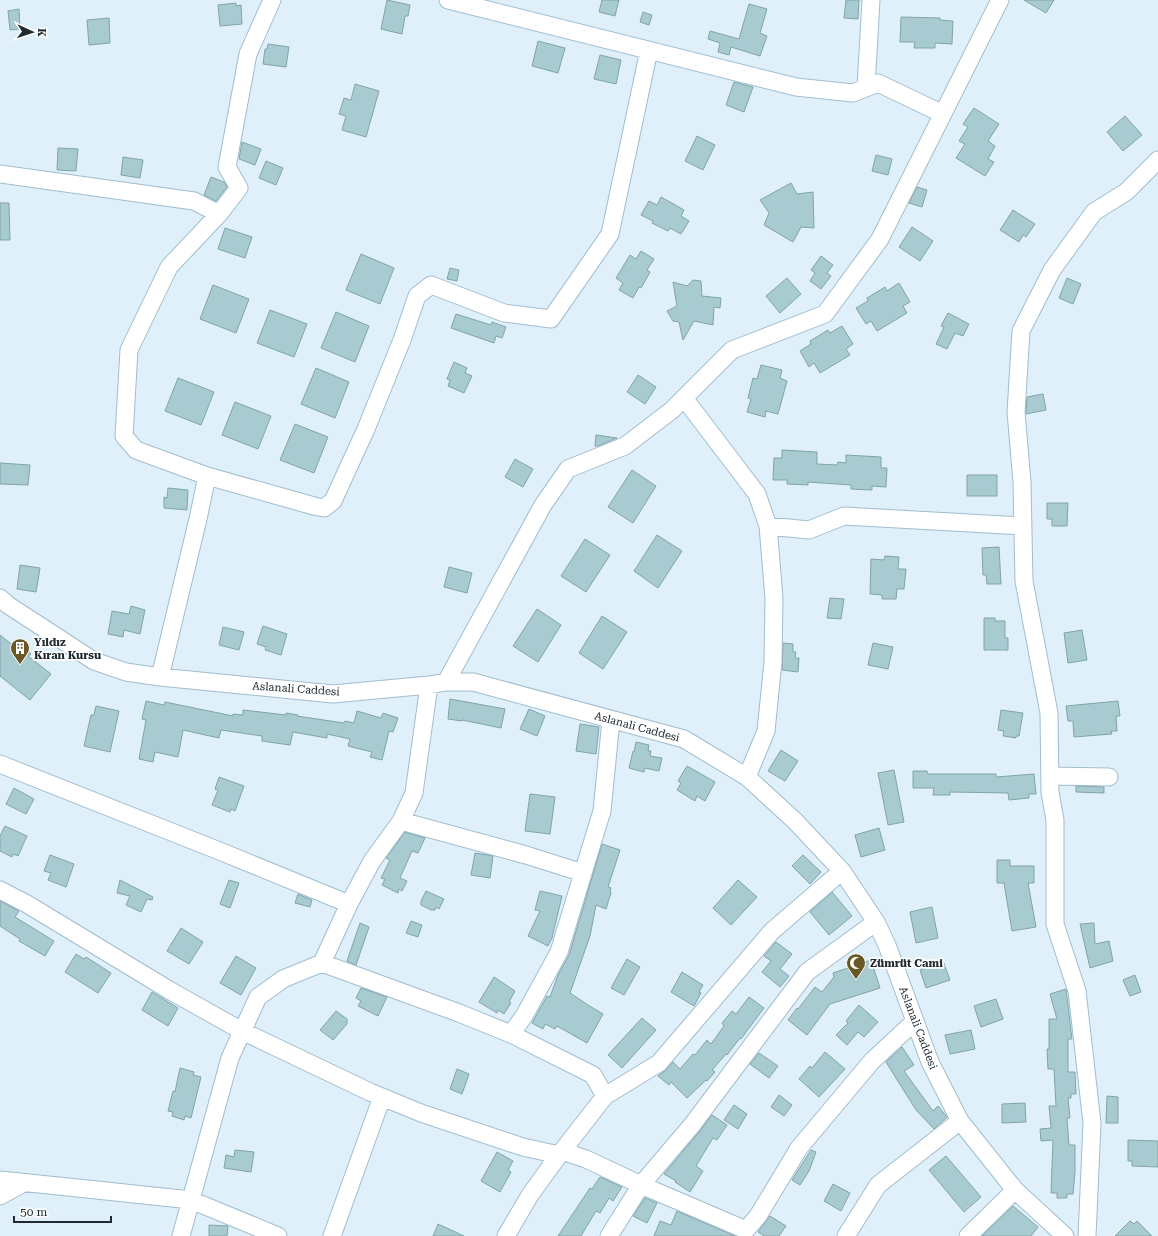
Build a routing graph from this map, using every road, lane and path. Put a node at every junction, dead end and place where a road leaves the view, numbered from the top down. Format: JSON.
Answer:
{"nodes":[{"id":1,"x":272,"y":0,"type":"edge"},
{"id":2,"x":448,"y":0,"type":"edge"},
{"id":3,"x":872,"y":0,"type":"edge"},
{"id":4,"x":1000,"y":0,"type":"edge"},
{"id":5,"x":649,"y":50,"type":"junction"},
{"id":6,"x":866,"y":88,"type":"junction"},
{"id":7,"x":943,"y":114,"type":"junction"},
{"id":8,"x":1158,"y":160,"type":"edge"},
{"id":9,"x":0,"y":174,"type":"edge"},
{"id":10,"x":219,"y":214,"type":"junction"},
{"id":11,"x":684,"y":398,"type":"junction"},
{"id":12,"x":207,"y":476,"type":"junction"},
{"id":13,"x":768,"y":526,"type":"junction"},
{"id":14,"x":1023,"y":526,"type":"junction"},
{"id":15,"x":0,"y":598,"type":"edge"},
{"id":16,"x":160,"y":677,"type":"junction"},
{"id":17,"x":446,"y":682,"type":"junction"},
{"id":18,"x":429,"y":685,"type":"junction"},
{"id":19,"x":611,"y":720,"type":"junction"},
{"id":20,"x":0,"y":764,"type":"edge"},
{"id":21,"x":1050,"y":776,"type":"junction"},
{"id":22,"x":747,"y":777,"type":"junction"},
{"id":23,"x":1109,"y":777,"type":"dead end"},
{"id":24,"x":401,"y":821,"type":"junction"},
{"id":25,"x":842,"y":871,"type":"junction"},
{"id":26,"x":583,"y":873,"type":"junction"},
{"id":27,"x":0,"y":890,"type":"edge"},
{"id":28,"x":349,"y":904,"type":"junction"},
{"id":29,"x":876,"y":922,"type":"junction"},
{"id":30,"x":322,"y":963,"type":"junction"},
{"id":31,"x":914,"y":1021,"type":"junction"},
{"id":32,"x":242,"y":1031,"type":"junction"},
{"id":33,"x":511,"y":1034,"type":"junction"},
{"id":34,"x":605,"y":1096,"type":"junction"},
{"id":35,"x":382,"y":1097,"type":"junction"},
{"id":36,"x":960,"y":1121,"type":"junction"},
{"id":37,"x":561,"y":1153,"type":"junction"},
{"id":38,"x":0,"y":1180,"type":"edge"},
{"id":39,"x":24,"y":1183,"type":"junction"},
{"id":40,"x":641,"y":1185,"type":"junction"},
{"id":41,"x":1015,"y":1190,"type":"junction"},
{"id":42,"x":0,"y":1196,"type":"edge"},
{"id":43,"x":191,"y":1200,"type":"junction"},
{"id":44,"x":745,"y":1233,"type":"edge"},
{"id":45,"x":181,"y":1236,"type":"edge"},
{"id":46,"x":278,"y":1236,"type":"edge"},
{"id":47,"x":332,"y":1236,"type":"edge"},
{"id":48,"x":506,"y":1236,"type":"edge"},
{"id":49,"x":609,"y":1236,"type":"edge"},
{"id":50,"x":846,"y":1236,"type":"edge"},
{"id":51,"x":968,"y":1236,"type":"edge"},
{"id":52,"x":1065,"y":1236,"type":"edge"},
{"id":53,"x":1087,"y":1236,"type":"edge"}],
"edges":[{"from":1,"to":10,"type":"street"},
{"from":2,"to":5,"type":"street"},
{"from":3,"to":6,"type":"street"},
{"from":4,"to":7,"type":"street"},
{"from":5,"to":6,"type":"street"},
{"from":5,"to":12,"type":"street"},
{"from":6,"to":7,"type":"street"},
{"from":7,"to":11,"type":"street"},
{"from":8,"to":14,"type":"street"},
{"from":9,"to":10,"type":"street"},
{"from":10,"to":12,"type":"street"},
{"from":11,"to":13,"type":"street"},
{"from":11,"to":17,"type":"street"},
{"from":12,"to":16,"type":"street"},
{"from":13,"to":14,"type":"street"},
{"from":13,"to":22,"type":"street"},
{"from":14,"to":21,"type":"street"},
{"from":15,"to":16,"type":"street","name":"Aslanali Caddesi"},
{"from":16,"to":18,"type":"street","name":"Aslanali Caddesi"},
{"from":17,"to":18,"type":"street","name":"Aslanali Caddesi"},
{"from":17,"to":19,"type":"street","name":"Aslanali Caddesi"},
{"from":18,"to":24,"type":"street"},
{"from":19,"to":22,"type":"street","name":"Aslanali Caddesi"},
{"from":19,"to":26,"type":"street"},
{"from":20,"to":28,"type":"street"},
{"from":21,"to":23,"type":"street"},
{"from":21,"to":53,"type":"street"},
{"from":22,"to":25,"type":"street","name":"Aslanali Caddesi"},
{"from":24,"to":26,"type":"street"},
{"from":24,"to":28,"type":"street"},
{"from":25,"to":29,"type":"street","name":"Aslanali Caddesi"},
{"from":25,"to":34,"type":"street"},
{"from":26,"to":33,"type":"street"},
{"from":27,"to":32,"type":"street"},
{"from":28,"to":30,"type":"street"},
{"from":29,"to":31,"type":"street","name":"Aslanali Caddesi"},
{"from":29,"to":40,"type":"street"},
{"from":30,"to":32,"type":"street"},
{"from":30,"to":33,"type":"street"},
{"from":31,"to":36,"type":"street","name":"Aslanali Caddesi"},
{"from":31,"to":44,"type":"street"},
{"from":32,"to":35,"type":"street"},
{"from":32,"to":43,"type":"street"},
{"from":33,"to":34,"type":"street"},
{"from":34,"to":37,"type":"street"},
{"from":35,"to":37,"type":"street"},
{"from":35,"to":47,"type":"street"},
{"from":36,"to":41,"type":"street","name":"Aslanali Caddesi"},
{"from":36,"to":50,"type":"street"},
{"from":37,"to":40,"type":"street"},
{"from":37,"to":48,"type":"street"},
{"from":38,"to":39,"type":"street"},
{"from":39,"to":42,"type":"street"},
{"from":39,"to":43,"type":"street"},
{"from":40,"to":44,"type":"street"},
{"from":40,"to":49,"type":"street"},
{"from":41,"to":51,"type":"street"},
{"from":41,"to":52,"type":"street","name":"Aslanali Caddesi"},
{"from":43,"to":45,"type":"street"},
{"from":43,"to":46,"type":"street"}]}
